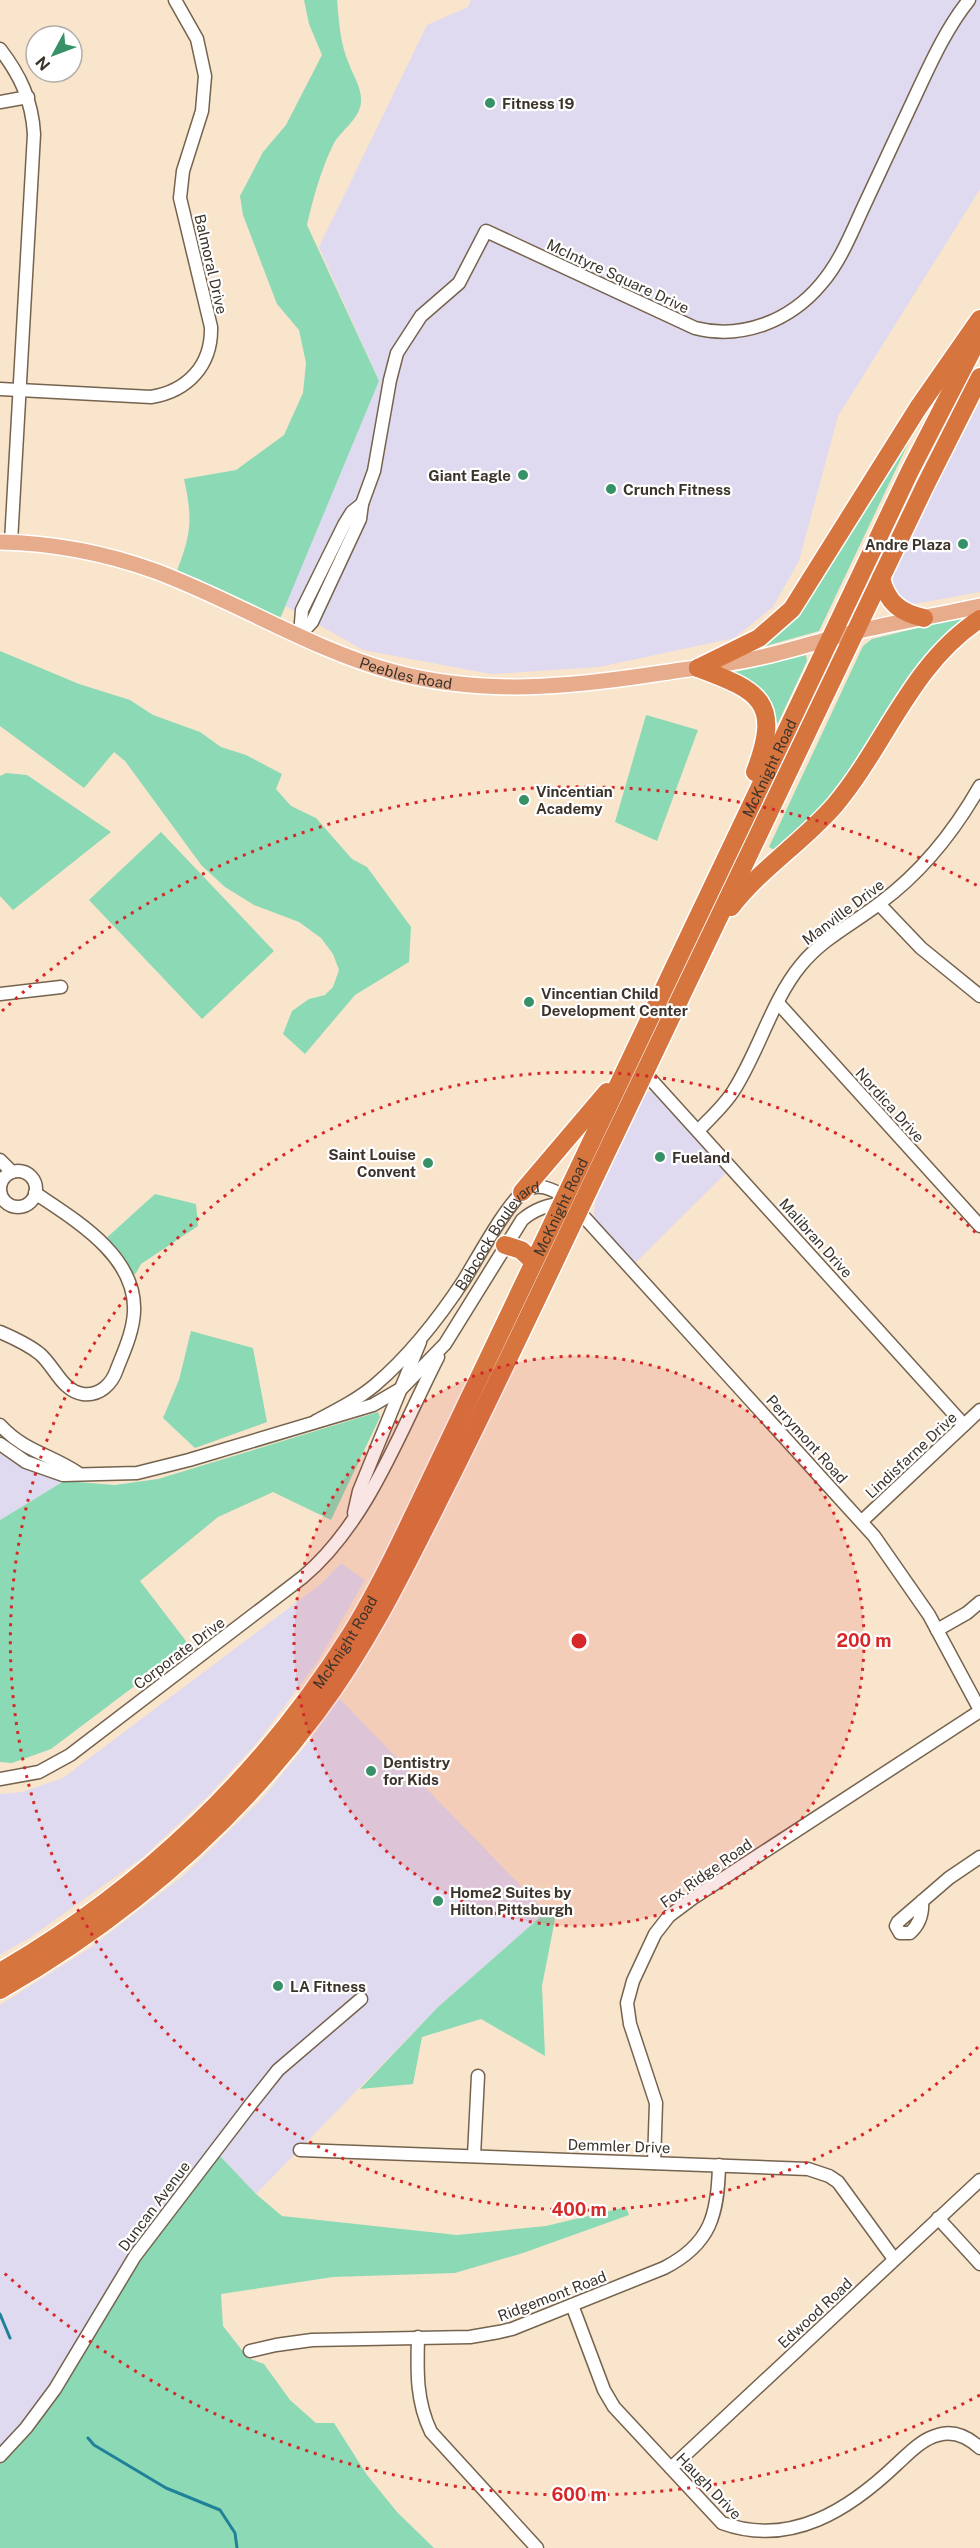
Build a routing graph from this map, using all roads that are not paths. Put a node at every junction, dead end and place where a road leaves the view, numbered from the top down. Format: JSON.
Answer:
{"nodes":[{"id":1,"x":175,"y":0,"type":"edge"},
{"id":2,"x":969,"y":0,"type":"edge"},
{"id":3,"x":0,"y":49,"type":"edge"},
{"id":4,"x":28,"y":97,"type":"junction"},
{"id":5,"x":0,"y":102,"type":"edge"},
{"id":6,"x":980,"y":319,"type":"edge"},
{"id":7,"x":980,"y":335,"type":"edge"},
{"id":8,"x":980,"y":377,"type":"edge"},
{"id":9,"x":0,"y":389,"type":"edge"},
{"id":10,"x":19,"y":390,"type":"junction"},
{"id":11,"x":6,"y":542,"type":"edge"},
{"id":12,"x":881,"y":578,"type":"junction"},
{"id":13,"x":980,"y":606,"type":"edge"},
{"id":14,"x":924,"y":618,"type":"junction"},
{"id":15,"x":980,"y":619,"type":"edge"},
{"id":16,"x":855,"y":632,"type":"junction"},
{"id":17,"x":300,"y":635,"type":"junction"},
{"id":18,"x":830,"y":639,"type":"junction"},
{"id":19,"x":698,"y":668,"type":"junction"},
{"id":20,"x":980,"y":786,"type":"edge"},
{"id":21,"x":976,"y":803,"type":"edge"},
{"id":22,"x":713,"y":886,"type":"junction"},
{"id":23,"x":879,"y":904,"type":"junction"},
{"id":24,"x":713,"y":930,"type":"junction"},
{"id":25,"x":61,"y":987,"type":"dead end"},
{"id":26,"x":0,"y":994,"type":"edge"},
{"id":27,"x":980,"y":996,"type":"edge"},
{"id":28,"x":778,"y":1003,"type":"junction"},
{"id":29,"x":625,"y":1070,"type":"junction"},
{"id":30,"x":645,"y":1073,"type":"junction"},
{"id":31,"x":698,"y":1131,"type":"junction"},
{"id":32,"x":0,"y":1160,"type":"edge"},
{"id":33,"x":12,"y":1172,"type":"junction"},
{"id":34,"x":522,"y":1192,"type":"junction"},
{"id":35,"x":35,"y":1193,"type":"junction"},
{"id":36,"x":563,"y":1200,"type":"junction"},
{"id":37,"x":579,"y":1211,"type":"junction"},
{"id":38,"x":980,"y":1226,"type":"edge"},
{"id":39,"x":505,"y":1245,"type":"junction"},
{"id":40,"x":533,"y":1261,"type":"junction"},
{"id":41,"x":427,"y":1331,"type":"junction"},
{"id":42,"x":0,"y":1332,"type":"edge"},
{"id":43,"x":445,"y":1344,"type":"junction"},
{"id":44,"x":402,"y":1388,"type":"junction"},
{"id":45,"x":980,"y":1410,"type":"edge"},
{"id":46,"x":316,"y":1421,"type":"junction"},
{"id":47,"x":0,"y":1425,"type":"edge"},
{"id":48,"x":964,"y":1425,"type":"junction"},
{"id":49,"x":0,"y":1444,"type":"edge"},
{"id":50,"x":78,"y":1473,"type":"junction"},
{"id":51,"x":353,"y":1517,"type":"junction"},
{"id":52,"x":862,"y":1521,"type":"junction"},
{"id":53,"x":980,"y":1602,"type":"edge"},
{"id":54,"x":937,"y":1630,"type":"junction"},
{"id":55,"x":980,"y":1711,"type":"edge"},
{"id":56,"x":0,"y":1779,"type":"edge"},
{"id":57,"x":980,"y":1857,"type":"edge"},
{"id":58,"x":922,"y":1901,"type":"dead end"},
{"id":59,"x":0,"y":1972,"type":"edge"},
{"id":60,"x":0,"y":1990,"type":"edge"},
{"id":61,"x":361,"y":1999,"type":"dead end"},
{"id":62,"x":478,"y":2076,"type":"dead end"},
{"id":63,"x":300,"y":2150,"type":"dead end"},
{"id":64,"x":474,"y":2156,"type":"junction"},
{"id":65,"x":654,"y":2163,"type":"junction"},
{"id":66,"x":719,"y":2165,"type":"junction"},
{"id":67,"x":980,"y":2181,"type":"edge"},
{"id":68,"x":938,"y":2218,"type":"junction"},
{"id":69,"x":894,"y":2259,"type":"junction"},
{"id":70,"x":980,"y":2264,"type":"edge"},
{"id":71,"x":572,"y":2305,"type":"junction"},
{"id":72,"x":418,"y":2337,"type":"junction"},
{"id":73,"x":250,"y":2351,"type":"dead end"},
{"id":74,"x":980,"y":2448,"type":"edge"},
{"id":75,"x":0,"y":2456,"type":"edge"},
{"id":76,"x":671,"y":2468,"type":"junction"},
{"id":77,"x":819,"y":2533,"type":"dead end"},
{"id":78,"x":768,"y":2544,"type":"dead end"},
{"id":79,"x":537,"y":2548,"type":"edge"}],
"edges":[{"from":1,"to":10,"type":"street","name":"Balmoral Drive"},
{"from":2,"to":17,"type":"street","name":"McIntyre Square Drive"},
{"from":3,"to":4,"type":"street"},
{"from":4,"to":5,"type":"street"},
{"from":4,"to":10,"type":"street"},
{"from":6,"to":19,"type":"highway"},
{"from":7,"to":18,"type":"highway","name":"McKnight Road"},
{"from":8,"to":12,"type":"highway","name":"McKnight Road"},
{"from":9,"to":10,"type":"street","name":"Balmoral Drive"},
{"from":10,"to":11,"type":"street"},
{"from":11,"to":17,"type":"main road","name":"Peebles Road"},
{"from":12,"to":14,"type":"highway"},
{"from":12,"to":16,"type":"highway","name":"McKnight Road"},
{"from":13,"to":14,"type":"main road"},
{"from":14,"to":16,"type":"main road"},
{"from":15,"to":24,"type":"highway"},
{"from":16,"to":18,"type":"main road","name":"Peebles Road"},
{"from":16,"to":24,"type":"highway","name":"McKnight Road"},
{"from":17,"to":19,"type":"main road","name":"Peebles Road"},
{"from":18,"to":19,"type":"main road","name":"Peebles Road"},
{"from":18,"to":22,"type":"highway","name":"McKnight Road"},
{"from":19,"to":22,"type":"highway"},
{"from":20,"to":21,"type":"street","name":"Manville Drive"},
{"from":21,"to":23,"type":"street","name":"Manville Drive"},
{"from":22,"to":29,"type":"highway","name":"McKnight Road"},
{"from":23,"to":27,"type":"street"},
{"from":23,"to":28,"type":"street","name":"Manville Drive"},
{"from":24,"to":30,"type":"highway","name":"McKnight Road"},
{"from":25,"to":26,"type":"street"},
{"from":28,"to":31,"type":"street","name":"Manville Drive"},
{"from":28,"to":38,"type":"street","name":"Nordica Drive"},
{"from":29,"to":34,"type":"highway"},
{"from":29,"to":36,"type":"highway","name":"McKnight Road"},
{"from":30,"to":31,"type":"street","name":"Malibran Drive"},
{"from":30,"to":37,"type":"highway","name":"McKnight Road"},
{"from":31,"to":48,"type":"street","name":"Malibran Drive"},
{"from":32,"to":33,"type":"street"},
{"from":33,"to":35,"type":"street"},
{"from":33,"to":35,"type":"street"},
{"from":34,"to":36,"type":"street","name":"Babcock Boulevard"},
{"from":34,"to":41,"type":"street","name":"Babcock Boulevard"},
{"from":35,"to":42,"type":"street"},
{"from":36,"to":37,"type":"street","name":"Babcock Boulevard"},
{"from":36,"to":39,"type":"street","name":"Babcock Boulevard"},
{"from":36,"to":40,"type":"highway","name":"McKnight Road"},
{"from":37,"to":52,"type":"street","name":"Perrymont Road"},
{"from":37,"to":60,"type":"highway","name":"McKnight Road"},
{"from":39,"to":40,"type":"highway"},
{"from":39,"to":43,"type":"street","name":"Babcock Boulevard"},
{"from":40,"to":59,"type":"highway","name":"McKnight Road"},
{"from":41,"to":44,"type":"street","name":"Corporate Drive"},
{"from":41,"to":46,"type":"street","name":"Babcock Boulevard"},
{"from":43,"to":44,"type":"street","name":"Babcock Boulevard"},
{"from":43,"to":51,"type":"street","name":"Corporate Drive"},
{"from":44,"to":46,"type":"street","name":"Babcock Boulevard"},
{"from":44,"to":51,"type":"street","name":"Corporate Drive"},
{"from":45,"to":48,"type":"street","name":"Lindisfarne Drive"},
{"from":46,"to":50,"type":"street","name":"Babcock Boulevard"},
{"from":47,"to":50,"type":"street","name":"Babcock Boulevard"},
{"from":48,"to":52,"type":"street","name":"Lindisfarne Drive"},
{"from":49,"to":50,"type":"street","name":"Babcock Boulevard"},
{"from":51,"to":56,"type":"street","name":"Corporate Drive"},
{"from":52,"to":54,"type":"street","name":"Perrymont Road"},
{"from":53,"to":54,"type":"street"},
{"from":54,"to":55,"type":"street","name":"Perrymont Road"},
{"from":55,"to":65,"type":"street","name":"Fox Ridge Road"},
{"from":57,"to":58,"type":"street"},
{"from":61,"to":75,"type":"street","name":"Duncan Avenue"},
{"from":62,"to":64,"type":"street"},
{"from":63,"to":64,"type":"street","name":"Demmler Drive"},
{"from":64,"to":65,"type":"street","name":"Demmler Drive"},
{"from":65,"to":66,"type":"street","name":"Demmler Drive"},
{"from":66,"to":69,"type":"street","name":"Demmler Drive"},
{"from":66,"to":71,"type":"street","name":"Ridgemont Road"},
{"from":67,"to":68,"type":"street","name":"Edwood Road"},
{"from":68,"to":69,"type":"street","name":"Edwood Road"},
{"from":68,"to":70,"type":"street"},
{"from":69,"to":76,"type":"street","name":"Edwood Road"},
{"from":71,"to":72,"type":"street","name":"Ridgemont Road"},
{"from":71,"to":76,"type":"street","name":"Haugh Drive"},
{"from":72,"to":73,"type":"street","name":"Ridgemont Road"},
{"from":72,"to":79,"type":"street"},
{"from":74,"to":77,"type":"street"},
{"from":76,"to":78,"type":"street","name":"Haugh Drive"}]}
